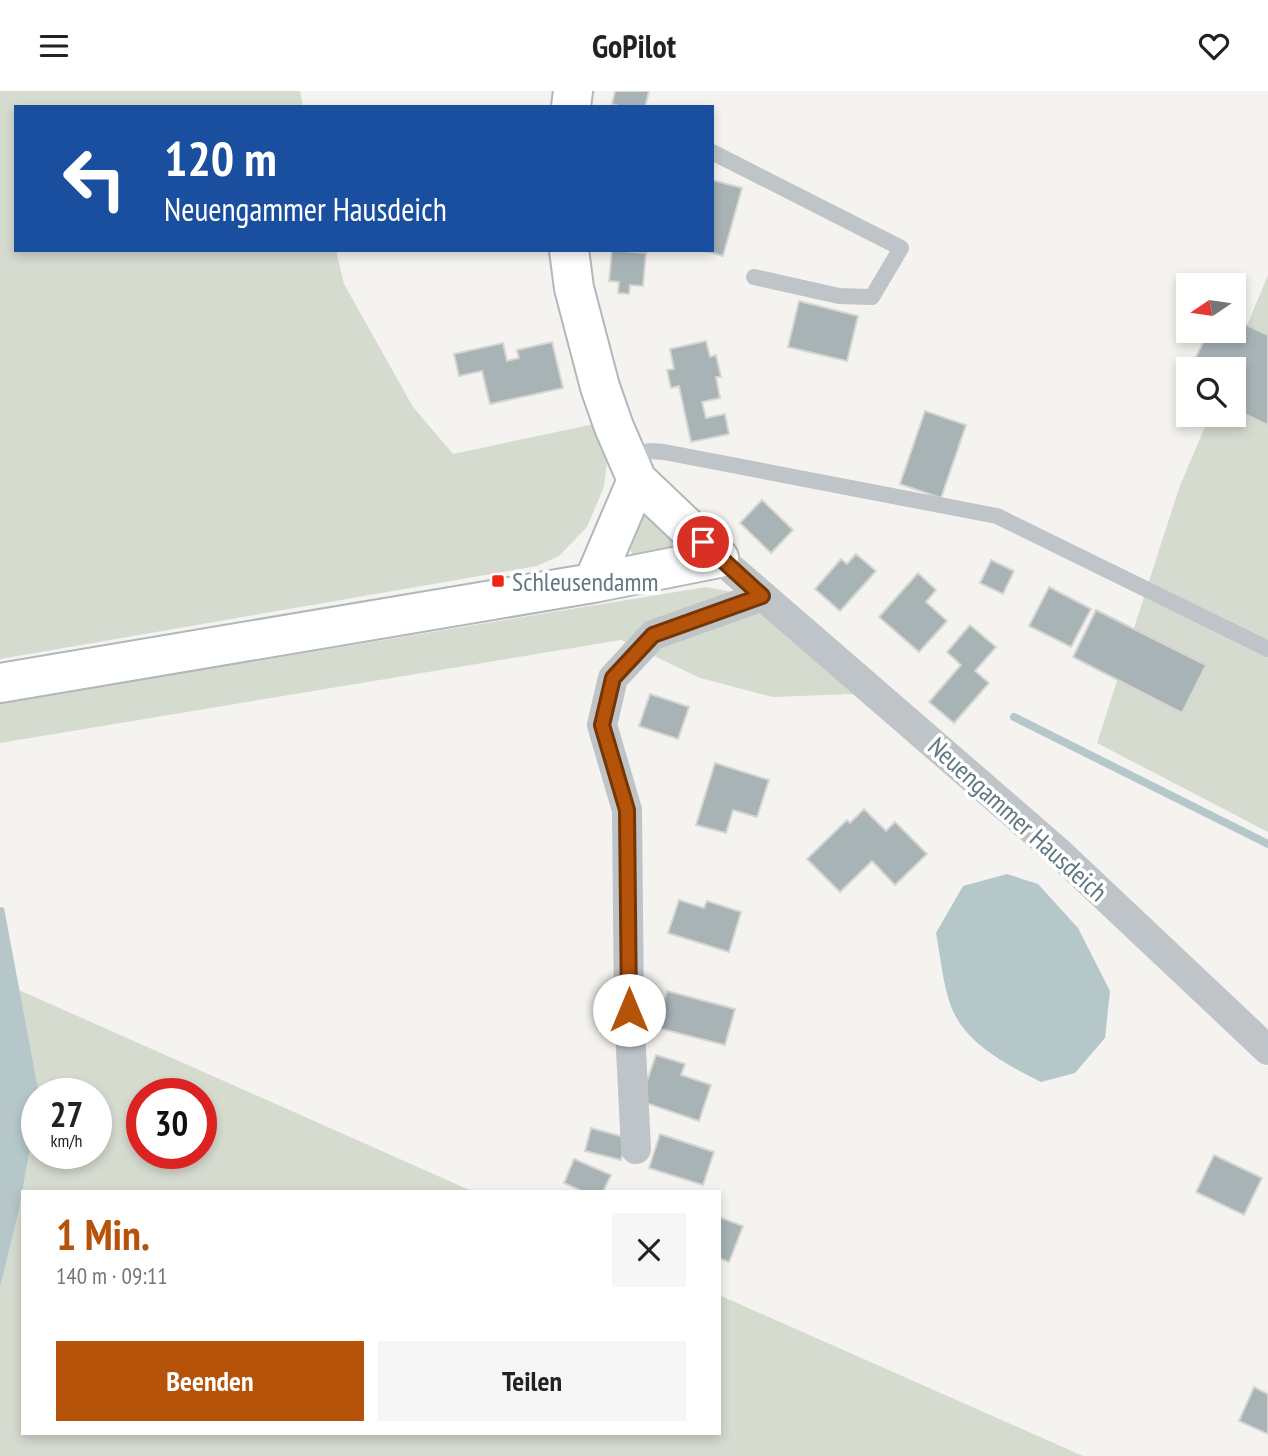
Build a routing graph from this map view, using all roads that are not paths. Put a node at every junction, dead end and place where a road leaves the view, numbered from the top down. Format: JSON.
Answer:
{"nodes":[{"id":1,"x":714,"y":153,"type":"edge"},
{"id":2,"x":569,"y":252,"type":"edge"},
{"id":3,"x":754,"y":277,"type":"dead end"},
{"id":4,"x":632,"y":468,"type":"junction"},
{"id":5,"x":719,"y":558,"type":"junction"},
{"id":6,"x":593,"y":583,"type":"junction"},
{"id":7,"x":762,"y":596,"type":"junction"},
{"id":8,"x":1268,"y":649,"type":"edge"},
{"id":9,"x":0,"y":683,"type":"edge"},
{"id":10,"x":1268,"y":1050,"type":"edge"},
{"id":11,"x":636,"y":1149,"type":"dead end"}],
"edges":[{"from":1,"to":3,"type":"lane"},
{"from":2,"to":4,"type":"street","name":"Neuengammer Hausdeich"},
{"from":4,"to":5,"type":"street","name":"Neuengammer Hausdeich"},
{"from":4,"to":6,"type":"street"},
{"from":4,"to":8,"type":"lane"},
{"from":5,"to":6,"type":"street"},
{"from":5,"to":7,"type":"street","name":"Neuengammer Hausdeich"},
{"from":6,"to":9,"type":"street"},
{"from":7,"to":10,"type":"street","name":"Neuengammer Hausdeich"},
{"from":7,"to":11,"type":"street"}]}
